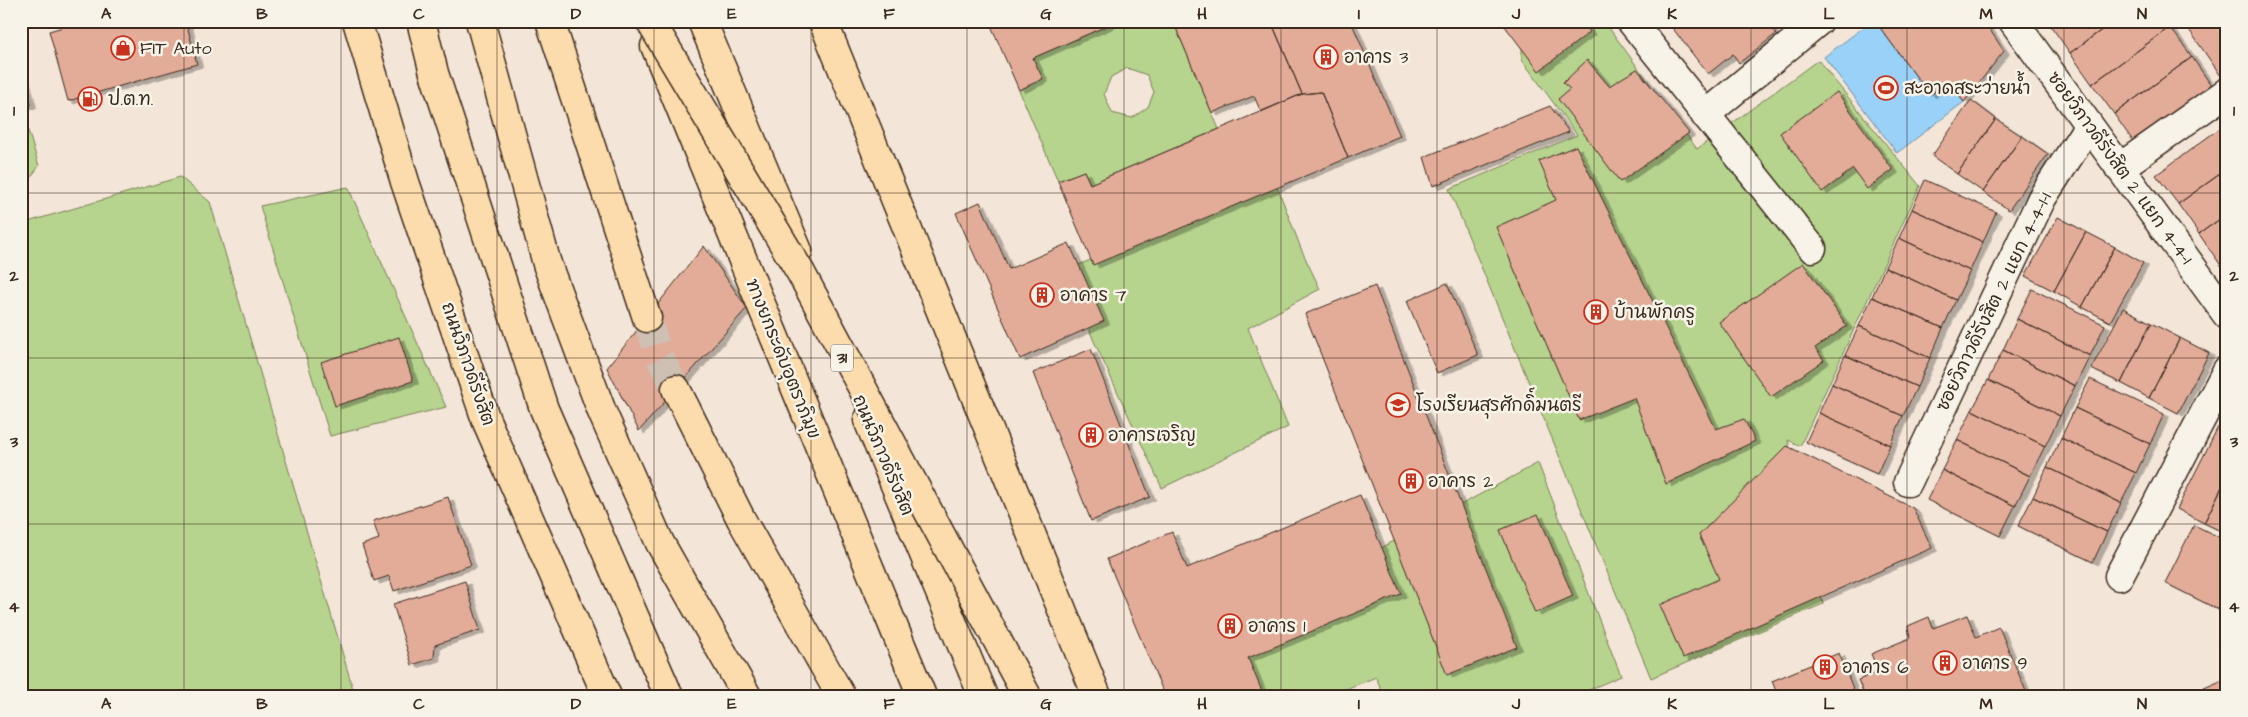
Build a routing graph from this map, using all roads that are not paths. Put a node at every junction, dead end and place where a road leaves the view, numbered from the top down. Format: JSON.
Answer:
{"nodes":[{"id":1,"x":357,"y":21,"type":"edge"},
{"id":2,"x":421,"y":21,"type":"edge"},
{"id":3,"x":480,"y":21,"type":"edge"},
{"id":4,"x":550,"y":21,"type":"edge"},
{"id":5,"x":646,"y":21,"type":"edge"},
{"id":6,"x":650,"y":21,"type":"edge"},
{"id":7,"x":702,"y":21,"type":"edge"},
{"id":8,"x":823,"y":21,"type":"edge"},
{"id":9,"x":1631,"y":21,"type":"edge"},
{"id":10,"x":2013,"y":21,"type":"edge"},
{"id":11,"x":1810,"y":24,"type":"edge"},
{"id":12,"x":2227,"y":92,"type":"edge"},
{"id":13,"x":1705,"y":116,"type":"junction"},
{"id":14,"x":2089,"y":126,"type":"junction"},
{"id":15,"x":2119,"y":168,"type":"junction"},
{"id":16,"x":1812,"y":248,"type":"dead end"},
{"id":17,"x":2227,"y":315,"type":"edge"},
{"id":18,"x":647,"y":318,"type":"tunnel mouth"},
{"id":19,"x":2227,"y":370,"type":"edge"},
{"id":20,"x":676,"y":389,"type":"tunnel mouth"},
{"id":21,"x":1908,"y":482,"type":"dead end"},
{"id":22,"x":2119,"y":576,"type":"dead end"},
{"id":23,"x":607,"y":696,"type":"edge"},
{"id":24,"x":669,"y":696,"type":"edge"},
{"id":25,"x":747,"y":696,"type":"edge"},
{"id":26,"x":841,"y":696,"type":"edge"},
{"id":27,"x":922,"y":696,"type":"edge"},
{"id":28,"x":983,"y":696,"type":"edge"},
{"id":29,"x":1027,"y":696,"type":"edge"},
{"id":30,"x":1098,"y":696,"type":"edge"}],
"edges":[{"from":1,"to":23,"type":"main road","name":"ถนนวิภาวดีรังสิต"},
{"from":2,"to":24,"type":"main road"},
{"from":3,"to":25,"type":"main road"},
{"from":4,"to":18,"type":"main road"},
{"from":5,"to":27,"type":"main road","name":"ทางยกระดับอุตราภิมุข"},
{"from":6,"to":29,"type":"main road","bridge":true},
{"from":7,"to":28,"type":"main road","name":"ถนนวิภาวดีรังสิต","number":"31"},
{"from":8,"to":30,"type":"main road"},
{"from":9,"to":13,"type":"street"},
{"from":10,"to":14,"type":"street","name":"ซอยวิภาวดีรังสิต 2 แยก 4-4-1"},
{"from":11,"to":13,"type":"street"},
{"from":12,"to":15,"type":"street"},
{"from":13,"to":16,"type":"street"},
{"from":14,"to":15,"type":"street","name":"ซอยวิภาวดีรังสิต 2 แยก 4-4-1"},
{"from":14,"to":21,"type":"street","name":"ซอยวิภาวดีรังสิต 2 แยก 4-4-1-1"},
{"from":15,"to":17,"type":"street","name":"ซอยวิภาวดีรังสิต 2 แยก 4-4-1"},
{"from":19,"to":22,"type":"street"},
{"from":20,"to":26,"type":"main road"}]}
